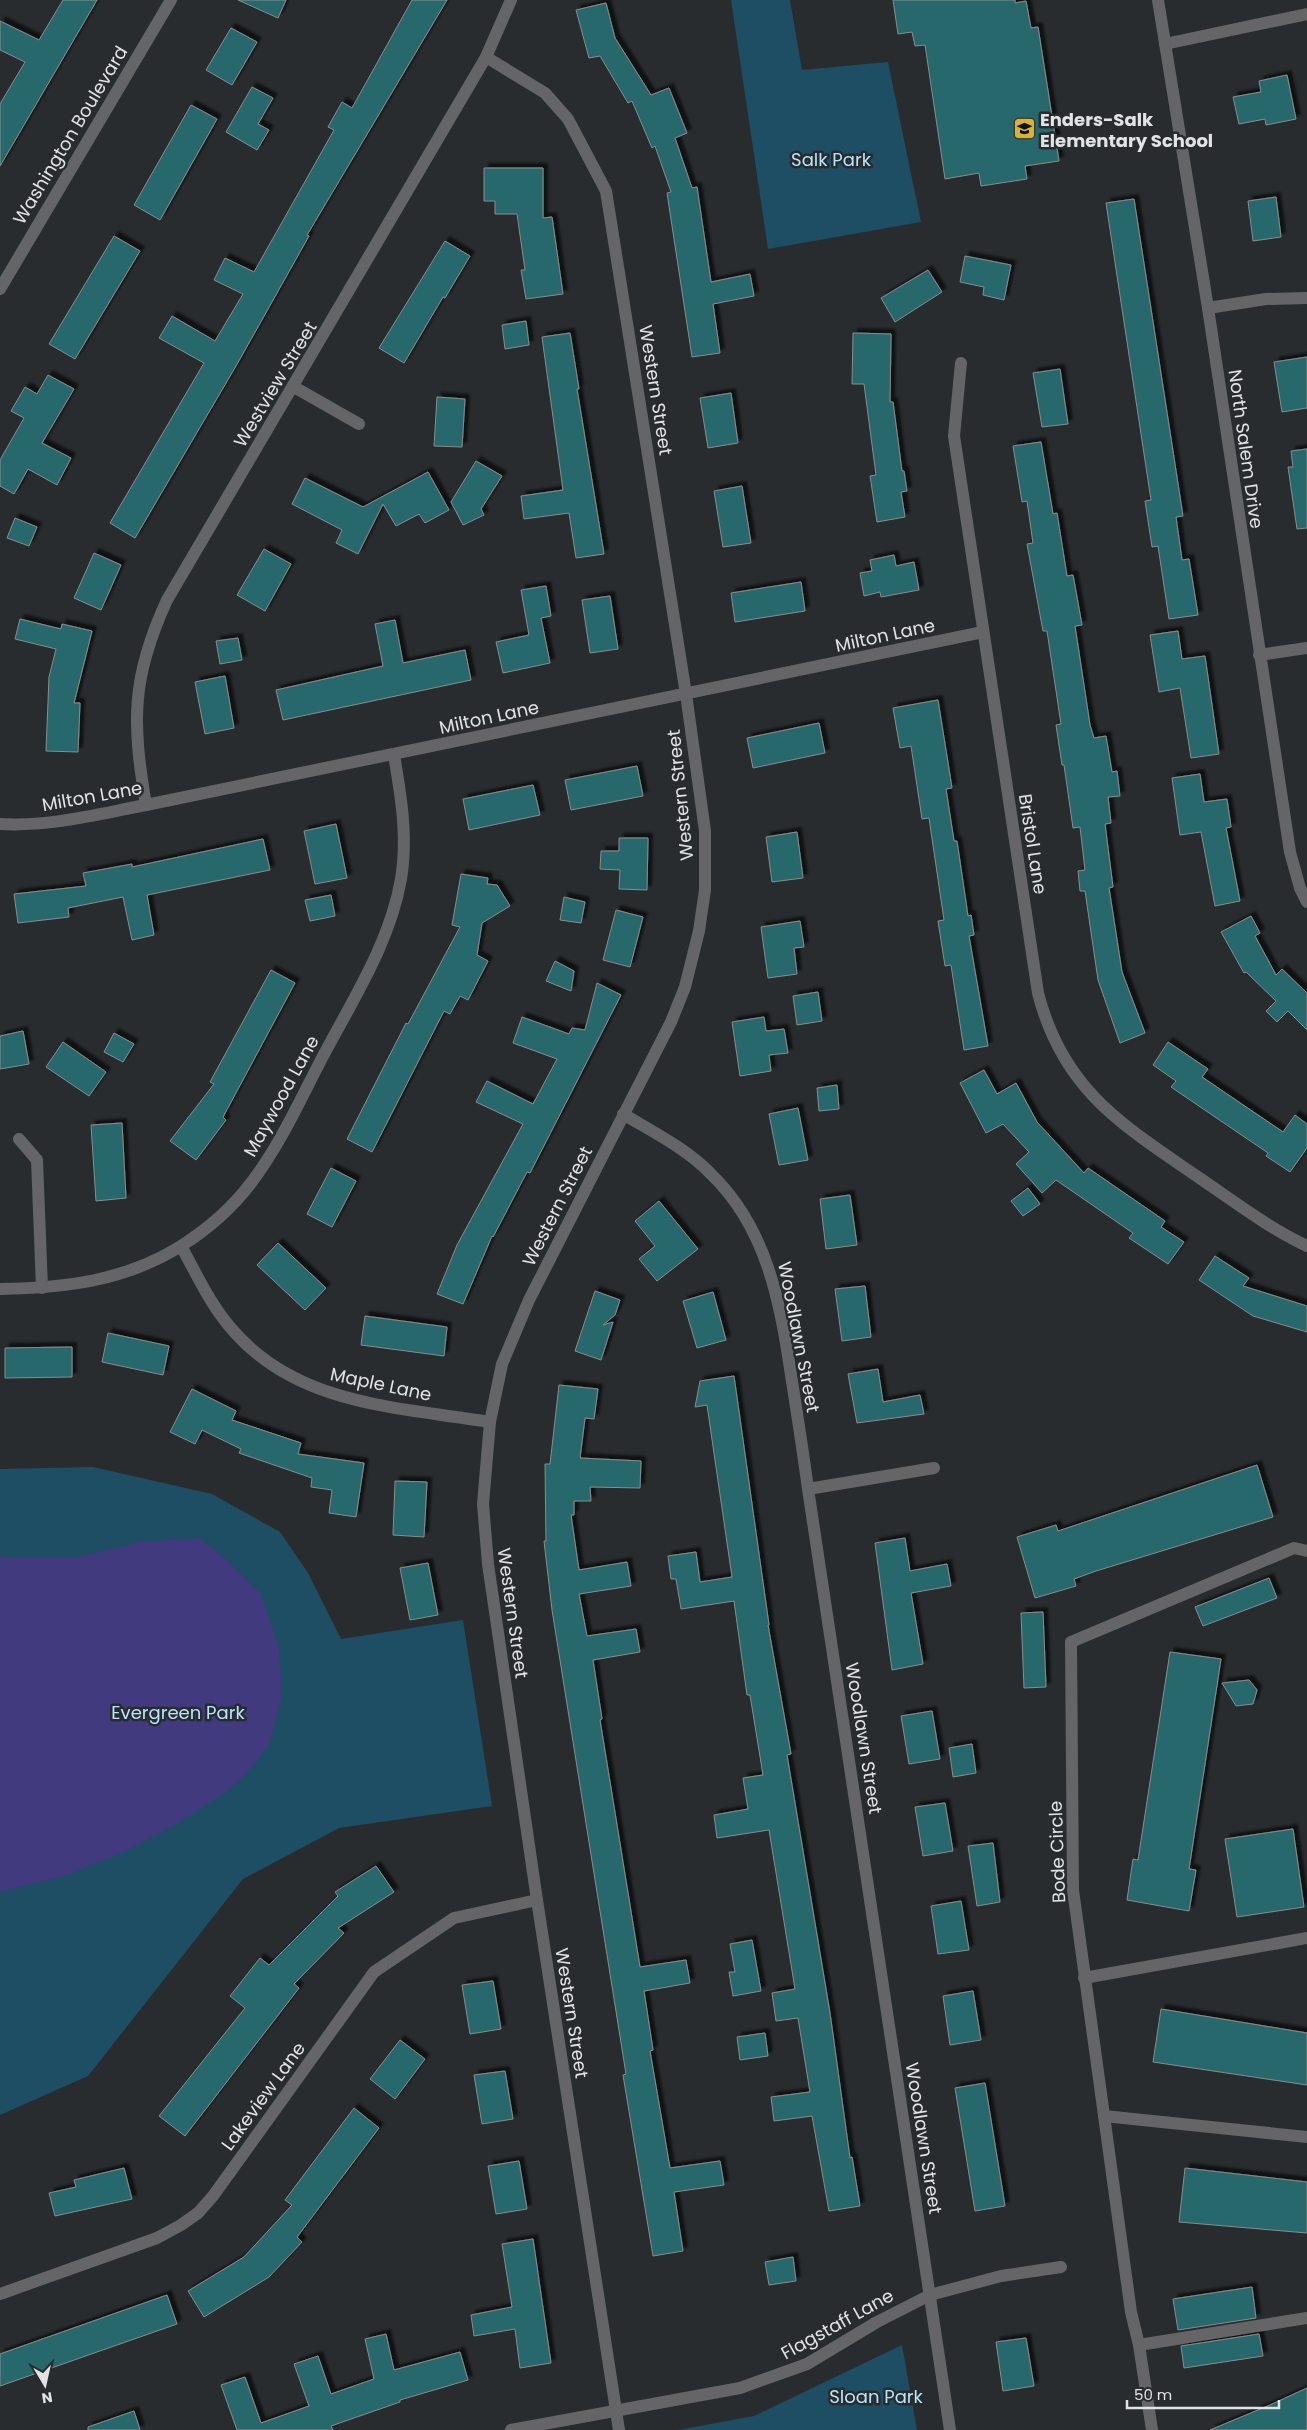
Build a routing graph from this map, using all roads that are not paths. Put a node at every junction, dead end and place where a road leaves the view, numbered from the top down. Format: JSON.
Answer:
{"nodes":[{"id":1,"x":171,"y":0,"type":"edge"},
{"id":2,"x":511,"y":0,"type":"edge"},
{"id":3,"x":1158,"y":0,"type":"edge"},
{"id":4,"x":1307,"y":14,"type":"edge"},
{"id":5,"x":1165,"y":44,"type":"junction"},
{"id":6,"x":486,"y":57,"type":"junction"},
{"id":7,"x":0,"y":288,"type":"edge"},
{"id":8,"x":1307,"y":298,"type":"edge"},
{"id":9,"x":1208,"y":308,"type":"junction"},
{"id":10,"x":961,"y":363,"type":"dead end"},
{"id":11,"x":294,"y":387,"type":"junction"},
{"id":12,"x":359,"y":424,"type":"dead end"},
{"id":13,"x":984,"y":632,"type":"junction"},
{"id":14,"x":1307,"y":648,"type":"edge"},
{"id":15,"x":1259,"y":655,"type":"junction"},
{"id":16,"x":686,"y":694,"type":"junction"},
{"id":17,"x":394,"y":755,"type":"junction"},
{"id":18,"x":146,"y":805,"type":"junction"},
{"id":19,"x":0,"y":824,"type":"edge"},
{"id":20,"x":1307,"y":902,"type":"edge"},
{"id":21,"x":623,"y":1114,"type":"junction"},
{"id":22,"x":19,"y":1139,"type":"dead end"},
{"id":23,"x":181,"y":1246,"type":"junction"},
{"id":24,"x":1307,"y":1246,"type":"edge"},
{"id":25,"x":0,"y":1288,"type":"edge"},
{"id":26,"x":42,"y":1288,"type":"junction"},
{"id":27,"x":490,"y":1422,"type":"junction"},
{"id":28,"x":934,"y":1468,"type":"dead end"},
{"id":29,"x":808,"y":1488,"type":"junction"},
{"id":30,"x":1307,"y":1551,"type":"edge"},
{"id":31,"x":537,"y":1900,"type":"junction"},
{"id":32,"x":1307,"y":1938,"type":"edge"},
{"id":33,"x":1084,"y":1978,"type":"junction"},
{"id":34,"x":1104,"y":2116,"type":"junction"},
{"id":35,"x":1307,"y":2136,"type":"edge"},
{"id":36,"x":1061,"y":2267,"type":"dead end"},
{"id":37,"x":0,"y":2294,"type":"edge"},
{"id":38,"x":930,"y":2295,"type":"junction"},
{"id":39,"x":1307,"y":2318,"type":"edge"},
{"id":40,"x":1139,"y":2345,"type":"junction"},
{"id":41,"x":616,"y":2410,"type":"junction"},
{"id":42,"x":510,"y":2430,"type":"edge"},
{"id":43,"x":619,"y":2430,"type":"edge"},
{"id":44,"x":950,"y":2430,"type":"edge"},
{"id":45,"x":1152,"y":2430,"type":"edge"}],
"edges":[{"from":1,"to":7,"type":"street","name":"Washington Boulevard"},
{"from":2,"to":6,"type":"street","name":"Westview Street"},
{"from":3,"to":5,"type":"street","name":"North Salem Drive"},
{"from":4,"to":5,"type":"street"},
{"from":5,"to":9,"type":"street","name":"North Salem Drive"},
{"from":6,"to":11,"type":"street","name":"Westview Street"},
{"from":6,"to":16,"type":"street","name":"Western Street"},
{"from":8,"to":9,"type":"street"},
{"from":9,"to":15,"type":"street","name":"North Salem Drive"},
{"from":10,"to":13,"type":"street","name":"Bristol Lane"},
{"from":11,"to":12,"type":"street"},
{"from":11,"to":18,"type":"street","name":"Westview Street"},
{"from":13,"to":16,"type":"street","name":"Milton Lane"},
{"from":13,"to":24,"type":"street","name":"Bristol Lane"},
{"from":14,"to":15,"type":"street"},
{"from":15,"to":20,"type":"street","name":"North Salem Drive"},
{"from":16,"to":17,"type":"street","name":"Milton Lane"},
{"from":16,"to":21,"type":"street","name":"Western Street"},
{"from":17,"to":18,"type":"street","name":"Milton Lane"},
{"from":17,"to":23,"type":"street","name":"Maywood Lane"},
{"from":18,"to":19,"type":"street","name":"Milton Lane"},
{"from":21,"to":27,"type":"street","name":"Western Street"},
{"from":21,"to":29,"type":"street","name":"Woodlawn Street"},
{"from":22,"to":26,"type":"street"},
{"from":23,"to":26,"type":"street","name":"Maywood Lane"},
{"from":23,"to":27,"type":"street","name":"Maple Lane"},
{"from":25,"to":26,"type":"street","name":"Maywood Lane"},
{"from":27,"to":31,"type":"street","name":"Western Street"},
{"from":28,"to":29,"type":"street"},
{"from":29,"to":38,"type":"street","name":"Woodlawn Street"},
{"from":30,"to":33,"type":"street","name":"Bode Circle"},
{"from":31,"to":37,"type":"street","name":"Lakeview Lane"},
{"from":31,"to":41,"type":"street","name":"Western Street"},
{"from":32,"to":33,"type":"street"},
{"from":33,"to":34,"type":"street","name":"Bode Circle"},
{"from":34,"to":35,"type":"street"},
{"from":34,"to":40,"type":"street","name":"Bode Circle"},
{"from":36,"to":38,"type":"street","name":"Flagstaff Lane"},
{"from":38,"to":41,"type":"street","name":"Flagstaff Lane"},
{"from":38,"to":44,"type":"street","name":"Woodlawn Street"},
{"from":39,"to":40,"type":"street"},
{"from":40,"to":45,"type":"street","name":"Bode Circle"},
{"from":41,"to":42,"type":"street","name":"Flagstaff Lane"},
{"from":41,"to":43,"type":"street","name":"Western Street"}]}
